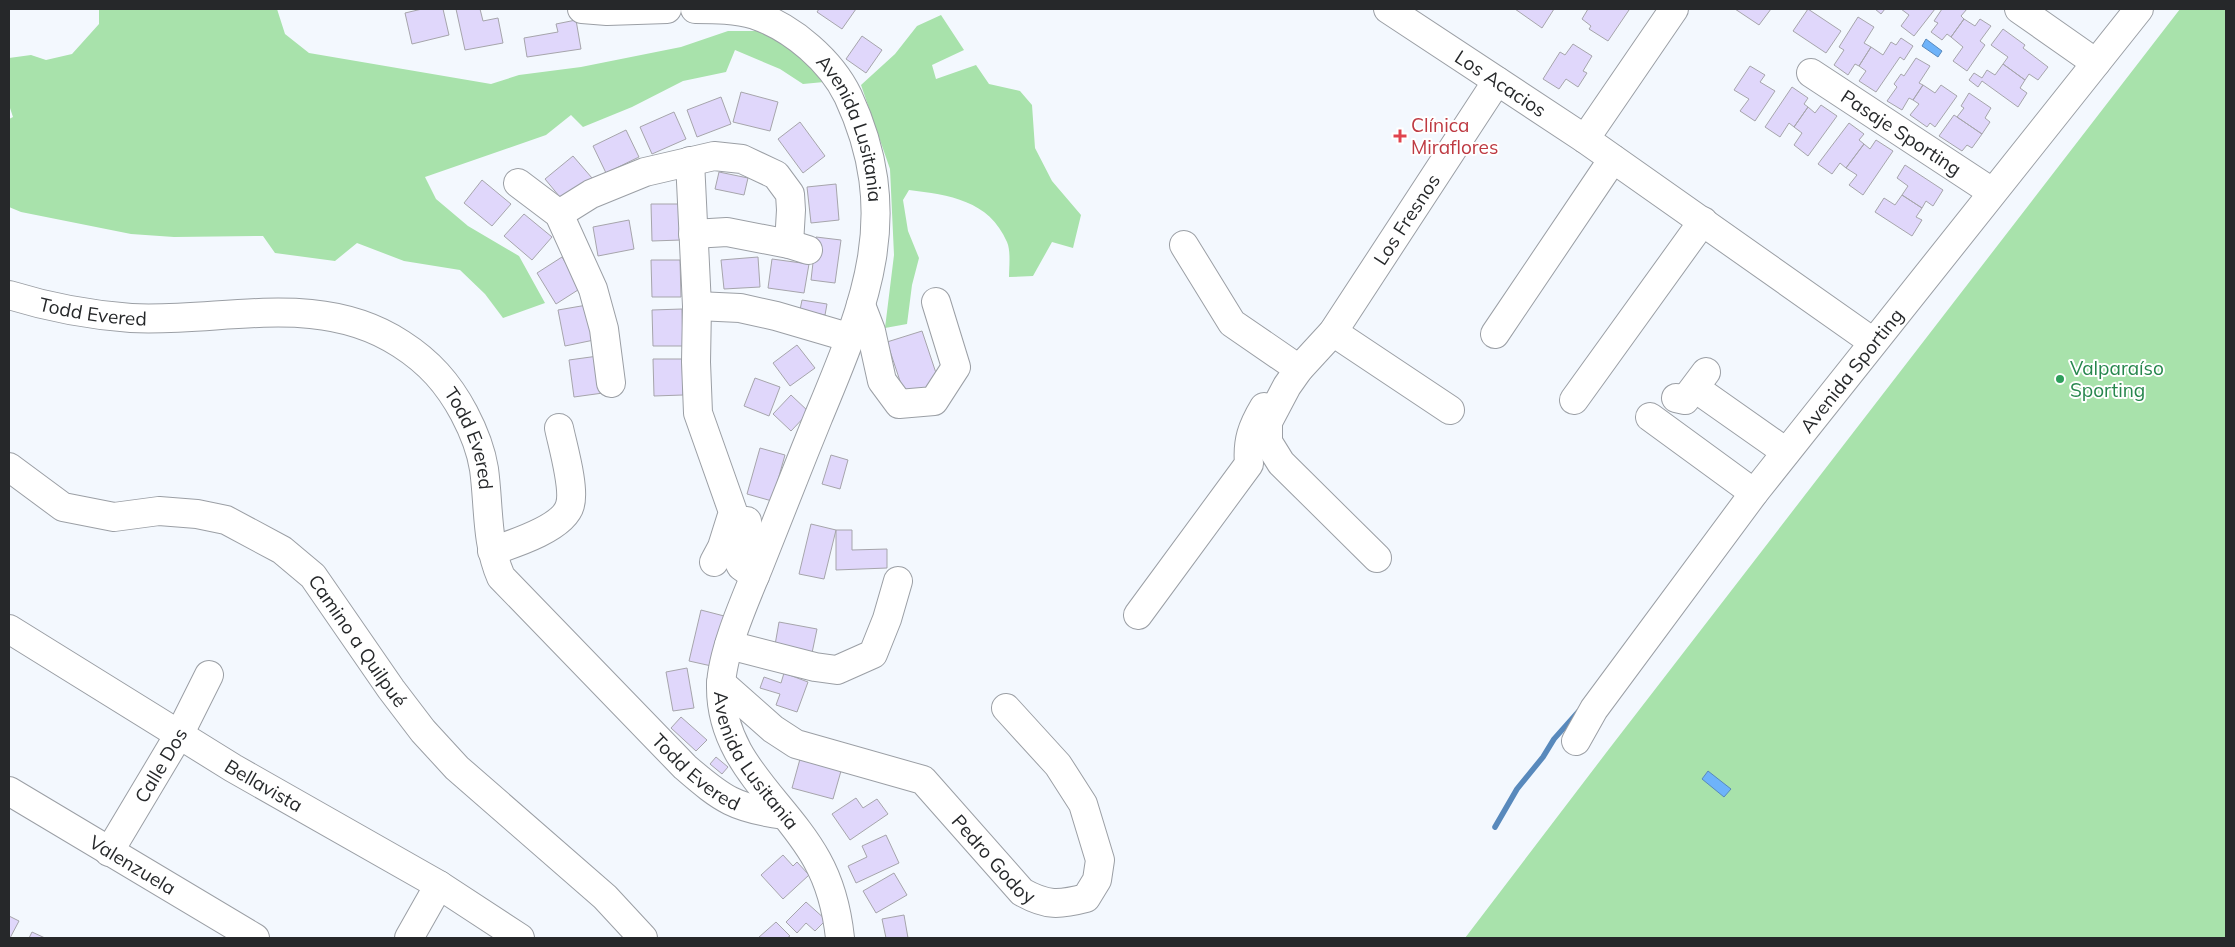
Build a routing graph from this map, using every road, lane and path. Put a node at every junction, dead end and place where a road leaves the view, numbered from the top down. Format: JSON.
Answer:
{"nodes":[{"id":1,"x":582,"y":9,"type":"edge"},
{"id":2,"x":667,"y":9,"type":"edge"},
{"id":3,"x":695,"y":9,"type":"edge"},
{"id":4,"x":1388,"y":9,"type":"edge"},
{"id":5,"x":1674,"y":9,"type":"edge"},
{"id":6,"x":2019,"y":9,"type":"edge"},
{"id":7,"x":2140,"y":9,"type":"edge"},
{"id":8,"x":2096,"y":63,"type":"junction"},
{"id":9,"x":1811,"y":73,"type":"dead end"},
{"id":10,"x":1497,"y":81,"type":"junction"},
{"id":11,"x":1585,"y":139,"type":"junction"},
{"id":12,"x":1613,"y":159,"type":"junction"},
{"id":13,"x":690,"y":161,"type":"junction"},
{"id":14,"x":518,"y":183,"type":"dead end"},
{"id":15,"x":1992,"y":192,"type":"junction"},
{"id":16,"x":559,"y":214,"type":"junction"},
{"id":17,"x":1703,"y":221,"type":"junction"},
{"id":18,"x":692,"y":234,"type":"junction"},
{"id":19,"x":1184,"y":245,"type":"dead end"},
{"id":20,"x":9,"y":295,"type":"edge"},
{"id":21,"x":936,"y":302,"type":"dead end"},
{"id":22,"x":861,"y":305,"type":"junction"},
{"id":23,"x":697,"y":306,"type":"junction"},
{"id":24,"x":1332,"y":332,"type":"junction"},
{"id":25,"x":1495,"y":334,"type":"dead end"},
{"id":26,"x":851,"y":338,"type":"junction"},
{"id":27,"x":1873,"y":342,"type":"junction"},
{"id":28,"x":1293,"y":377,"type":"junction"},
{"id":29,"x":611,"y":383,"type":"dead end"},
{"id":30,"x":1692,"y":386,"type":"dead end"},
{"id":31,"x":1574,"y":400,"type":"dead end"},
{"id":32,"x":1450,"y":410,"type":"dead end"},
{"id":33,"x":1650,"y":417,"type":"dead end"},
{"id":34,"x":559,"y":428,"type":"dead end"},
{"id":35,"x":1786,"y":452,"type":"junction"},
{"id":36,"x":9,"y":467,"type":"edge"},
{"id":37,"x":1754,"y":493,"type":"junction"},
{"id":38,"x":733,"y":512,"type":"junction"},
{"id":39,"x":492,"y":551,"type":"junction"},
{"id":40,"x":1377,"y":558,"type":"dead end"},
{"id":41,"x":714,"y":562,"type":"dead end"},
{"id":42,"x":755,"y":576,"type":"junction"},
{"id":43,"x":898,"y":581,"type":"dead end"},
{"id":44,"x":1138,"y":615,"type":"dead end"},
{"id":45,"x":9,"y":629,"type":"edge"},
{"id":46,"x":729,"y":645,"type":"junction"},
{"id":47,"x":209,"y":675,"type":"dead end"},
{"id":48,"x":721,"y":683,"type":"junction"},
{"id":49,"x":1006,"y":708,"type":"dead end"},
{"id":50,"x":180,"y":733,"type":"junction"},
{"id":51,"x":1576,"y":741,"type":"dead end"},
{"id":52,"x":9,"y":791,"type":"edge"},
{"id":53,"x":784,"y":815,"type":"junction"},
{"id":54,"x":109,"y":852,"type":"junction"},
{"id":55,"x":439,"y":885,"type":"junction"},
{"id":56,"x":255,"y":938,"type":"edge"},
{"id":57,"x":409,"y":938,"type":"edge"},
{"id":58,"x":520,"y":938,"type":"edge"},
{"id":59,"x":643,"y":938,"type":"edge"},
{"id":60,"x":840,"y":938,"type":"edge"}],
"edges":[{"from":1,"to":2,"type":"street"},
{"from":3,"to":22,"type":"street","name":"Avenida Lusitania"},
{"from":4,"to":10,"type":"street","name":"Los Acacios"},
{"from":5,"to":11,"type":"street"},
{"from":6,"to":8,"type":"street"},
{"from":7,"to":8,"type":"street","name":"Avenida Sporting"},
{"from":8,"to":15,"type":"street","name":"Avenida Sporting"},
{"from":9,"to":15,"type":"street","name":"Pasaje Sporting"},
{"from":10,"to":11,"type":"street","name":"Los Acacios"},
{"from":10,"to":24,"type":"street","name":"Los Fresnos"},
{"from":11,"to":12,"type":"street","name":"Los Acacios"},
{"from":12,"to":17,"type":"street","name":"Los Acacios"},
{"from":12,"to":25,"type":"street"},
{"from":13,"to":16,"type":"street"},
{"from":13,"to":18,"type":"street"},
{"from":13,"to":18,"type":"street"},
{"from":14,"to":16,"type":"street"},
{"from":15,"to":27,"type":"street","name":"Avenida Sporting"},
{"from":16,"to":29,"type":"street"},
{"from":17,"to":27,"type":"street","name":"Los Acacios"},
{"from":17,"to":31,"type":"street"},
{"from":18,"to":23,"type":"street"},
{"from":19,"to":28,"type":"street"},
{"from":20,"to":39,"type":"street","name":"Todd Evered"},
{"from":21,"to":22,"type":"street"},
{"from":22,"to":26,"type":"street","name":"Avenida Lusitania"},
{"from":23,"to":26,"type":"street"},
{"from":23,"to":38,"type":"street"},
{"from":24,"to":28,"type":"street","name":"Los Fresnos"},
{"from":24,"to":32,"type":"street"},
{"from":26,"to":42,"type":"street","name":"Avenida Lusitania"},
{"from":27,"to":35,"type":"street","name":"Avenida Sporting"},
{"from":28,"to":40,"type":"street","name":"Los Fresnos"},
{"from":28,"to":44,"type":"street"},
{"from":30,"to":35,"type":"street"},
{"from":33,"to":37,"type":"street"},
{"from":34,"to":39,"type":"street"},
{"from":35,"to":37,"type":"street","name":"Avenida Sporting"},
{"from":36,"to":59,"type":"street","name":"Camino a Quilpué"},
{"from":37,"to":51,"type":"street","name":"Avenida Sporting"},
{"from":38,"to":41,"type":"street"},
{"from":38,"to":42,"type":"street"},
{"from":39,"to":53,"type":"street","name":"Todd Evered"},
{"from":42,"to":46,"type":"street","name":"Avenida Lusitania"},
{"from":43,"to":46,"type":"street"},
{"from":45,"to":50,"type":"street","name":"Bellavista"},
{"from":46,"to":48,"type":"street","name":"Avenida Lusitania"},
{"from":47,"to":50,"type":"street","name":"Calle Dos"},
{"from":48,"to":49,"type":"street","name":"Pedro Godoy"},
{"from":48,"to":53,"type":"street","name":"Avenida Lusitania"},
{"from":50,"to":54,"type":"street","name":"Calle Dos"},
{"from":50,"to":55,"type":"street","name":"Bellavista"},
{"from":52,"to":54,"type":"street","name":"Valenzuela"},
{"from":53,"to":60,"type":"street","name":"Avenida Lusitania"},
{"from":54,"to":56,"type":"street","name":"Valenzuela"},
{"from":55,"to":57,"type":"street"},
{"from":55,"to":58,"type":"street","name":"Bellavista"}]}
